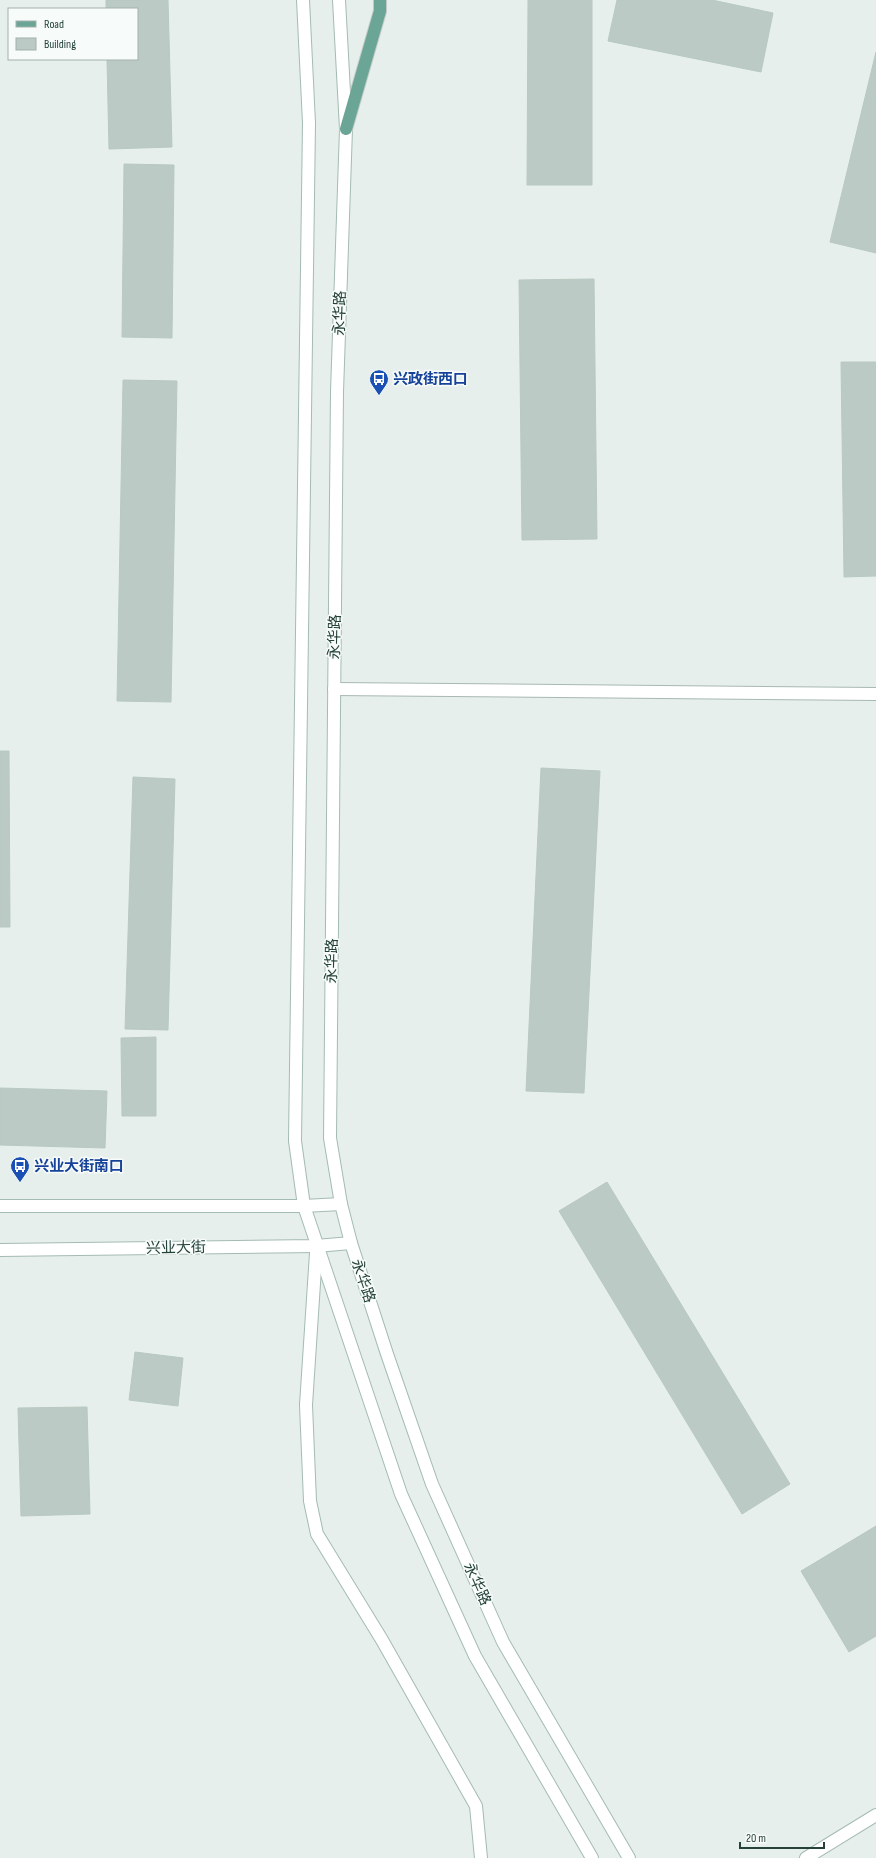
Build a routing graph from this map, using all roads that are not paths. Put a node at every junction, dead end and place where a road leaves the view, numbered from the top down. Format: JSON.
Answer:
{"nodes":[{"id":1,"x":303,"y":0,"type":"edge"},
{"id":2,"x":338,"y":0,"type":"edge"},
{"id":3,"x":380,"y":0,"type":"edge"},
{"id":4,"x":346,"y":129,"type":"junction"},
{"id":5,"x":334,"y":689,"type":"junction"},
{"id":6,"x":876,"y":694,"type":"edge"},
{"id":7,"x":341,"y":1204,"type":"junction"},
{"id":8,"x":0,"y":1206,"type":"edge"},
{"id":9,"x":304,"y":1206,"type":"junction"},
{"id":10,"x":351,"y":1243,"type":"junction"},
{"id":11,"x":316,"y":1246,"type":"junction"},
{"id":12,"x":0,"y":1250,"type":"edge"},
{"id":13,"x":876,"y":1815,"type":"edge"},
{"id":14,"x":481,"y":1858,"type":"edge"},
{"id":15,"x":592,"y":1858,"type":"edge"},
{"id":16,"x":628,"y":1858,"type":"edge"},
{"id":17,"x":806,"y":1858,"type":"edge"}],
"edges":[{"from":1,"to":9,"type":"main road","name":"永华路"},
{"from":2,"to":4,"type":"main road","name":"永华路"},
{"from":3,"to":4,"type":"main road"},
{"from":4,"to":5,"type":"main road","name":"永华路"},
{"from":5,"to":6,"type":"main road"},
{"from":5,"to":7,"type":"main road","name":"永华路"},
{"from":7,"to":9,"type":"main road"},
{"from":7,"to":10,"type":"main road","name":"永华路"},
{"from":8,"to":9,"type":"main road"},
{"from":9,"to":11,"type":"main road","name":"永华路"},
{"from":10,"to":11,"type":"main road","name":"兴业大街"},
{"from":10,"to":16,"type":"main road","name":"永华路"},
{"from":11,"to":12,"type":"main road","name":"兴业大街"},
{"from":11,"to":14,"type":"main road"},
{"from":11,"to":15,"type":"main road","name":"永华路"},
{"from":13,"to":17,"type":"main road"}]}
